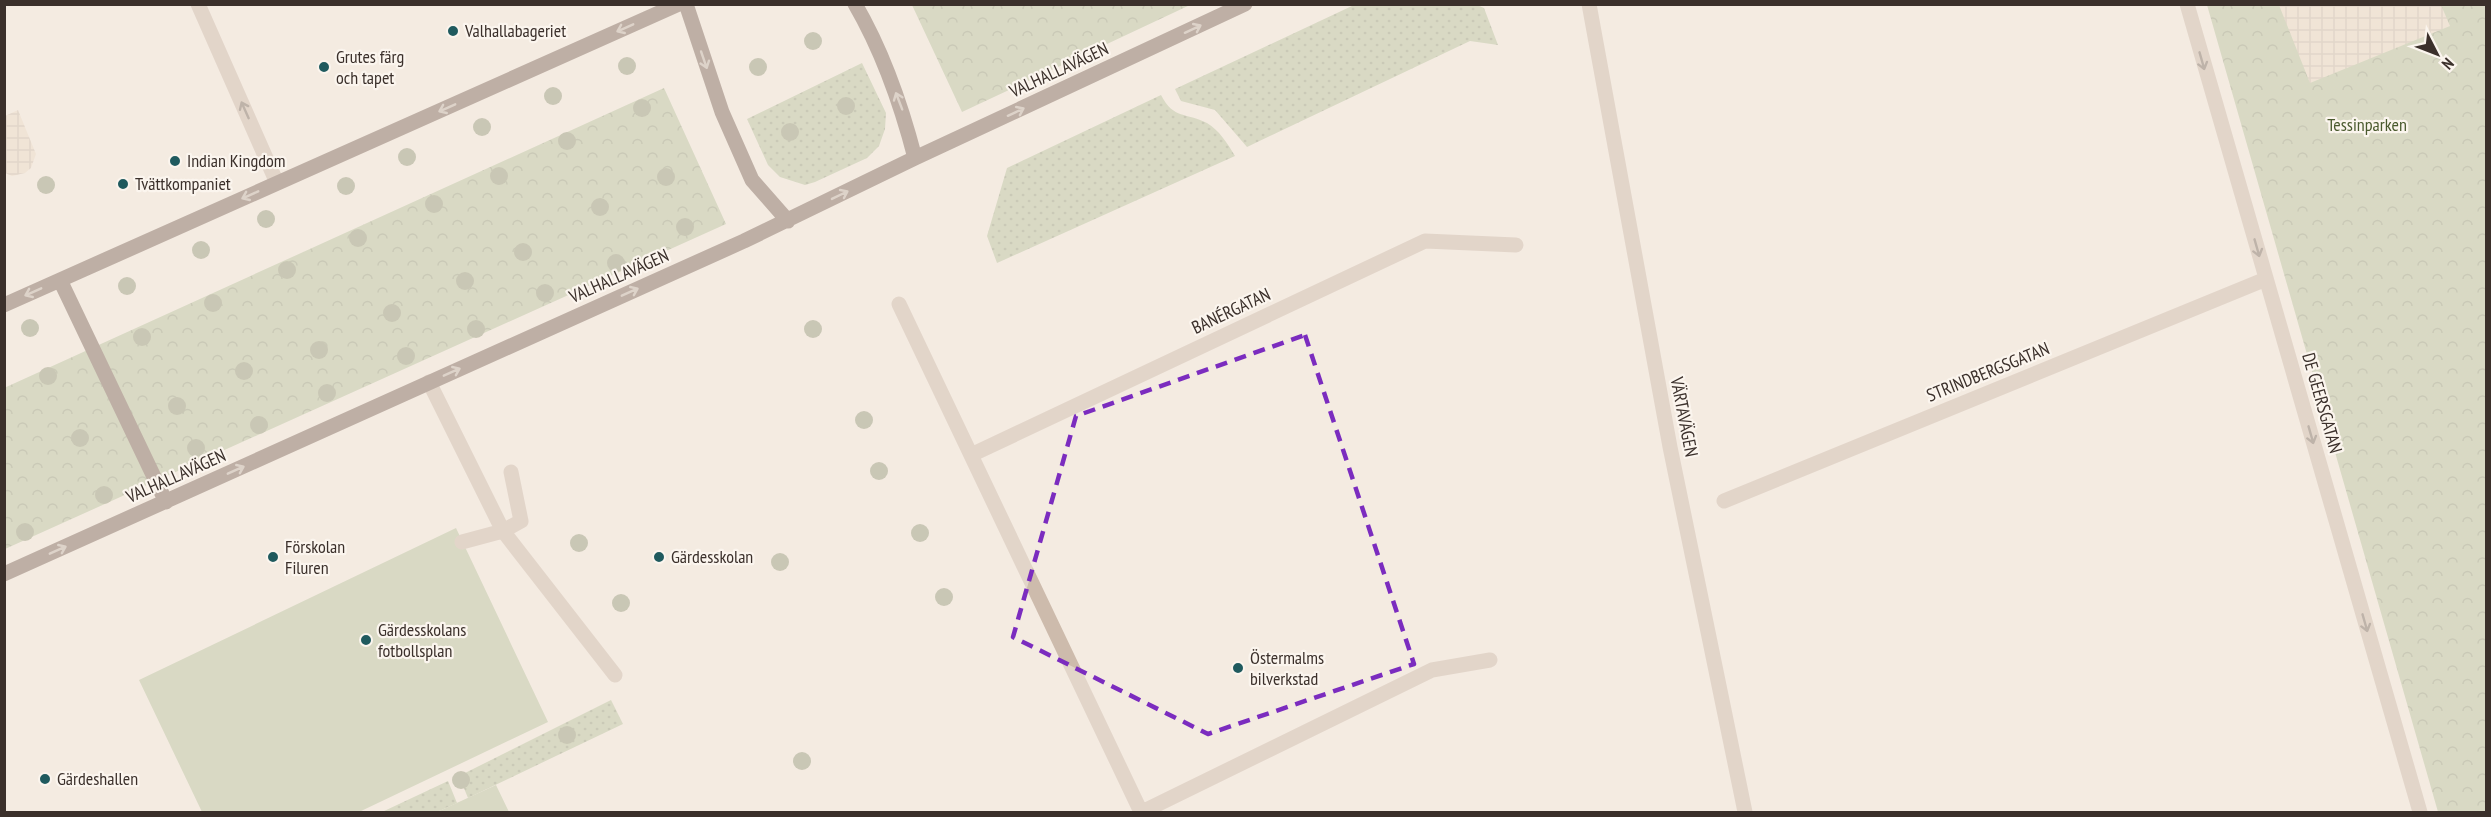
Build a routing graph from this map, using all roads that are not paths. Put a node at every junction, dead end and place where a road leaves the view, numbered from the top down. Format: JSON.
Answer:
{"nodes":[{"id":1,"x":198,"y":4,"type":"edge"},
{"id":2,"x":679,"y":4,"type":"edge"},
{"id":3,"x":686,"y":4,"type":"edge"},
{"id":4,"x":855,"y":4,"type":"edge"},
{"id":5,"x":1245,"y":4,"type":"edge"},
{"id":6,"x":1579,"y":4,"type":"edge"},
{"id":7,"x":1589,"y":4,"type":"edge"},
{"id":8,"x":2187,"y":4,"type":"edge"},
{"id":9,"x":1592,"y":28,"type":"junction"},
{"id":10,"x":915,"y":158,"type":"junction"},
{"id":11,"x":277,"y":183,"type":"junction"},
{"id":12,"x":788,"y":220,"type":"junction"},
{"id":13,"x":1516,"y":245,"type":"dead end"},
{"id":14,"x":2266,"y":279,"type":"junction"},
{"id":15,"x":60,"y":280,"type":"junction"},
{"id":16,"x":899,"y":304,"type":"dead end"},
{"id":17,"x":4,"y":305,"type":"edge"},
{"id":18,"x":429,"y":382,"type":"junction"},
{"id":19,"x":971,"y":455,"type":"junction"},
{"id":20,"x":511,"y":472,"type":"dead end"},
{"id":21,"x":1724,"y":501,"type":"dead end"},
{"id":22,"x":166,"y":502,"type":"junction"},
{"id":23,"x":503,"y":531,"type":"junction"},
{"id":24,"x":462,"y":542,"type":"dead end"},
{"id":25,"x":4,"y":574,"type":"edge"},
{"id":26,"x":1490,"y":660,"type":"dead end"},
{"id":27,"x":615,"y":675,"type":"dead end"},
{"id":28,"x":1142,"y":813,"type":"edge"},
{"id":29,"x":1745,"y":813,"type":"edge"},
{"id":30,"x":2420,"y":813,"type":"edge"}],
"edges":[{"from":11,"to":1,"type":"street","one_way":true},
{"from":2,"to":11,"type":"main road","one_way":true},
{"from":3,"to":12,"type":"main road","one_way":true},
{"from":10,"to":4,"type":"main road","one_way":true},
{"from":10,"to":5,"type":"main road","name":"VALHALLAVÄGEN","one_way":true},
{"from":6,"to":9,"type":"street","name":"VÄRTAVÄGEN"},
{"from":7,"to":9,"type":"street","name":"VÄRTAVÄGEN"},
{"from":8,"to":14,"type":"street","name":"DE GEERSGATAN","one_way":true},
{"from":9,"to":29,"type":"street","name":"VÄRTAVÄGEN"},
{"from":12,"to":10,"type":"main road","name":"VALHALLAVÄGEN","one_way":true},
{"from":11,"to":15,"type":"main road","one_way":true},
{"from":18,"to":12,"type":"main road","name":"VALHALLAVÄGEN","one_way":true},
{"from":13,"to":19,"type":"street","name":"BANÉRGATAN"},
{"from":14,"to":21,"type":"street","name":"STRINDBERGSGATAN"},
{"from":14,"to":30,"type":"street","name":"DE GEERSGATAN","one_way":true},
{"from":15,"to":17,"type":"main road","one_way":true},
{"from":15,"to":22,"type":"main road"},
{"from":16,"to":19,"type":"street"},
{"from":22,"to":18,"type":"main road","name":"VALHALLAVÄGEN","one_way":true},
{"from":18,"to":23,"type":"street"},
{"from":19,"to":28,"type":"street"},
{"from":20,"to":23,"type":"street"},
{"from":25,"to":22,"type":"main road","name":"VALHALLAVÄGEN","one_way":true},
{"from":23,"to":24,"type":"street"},
{"from":23,"to":27,"type":"street"},
{"from":26,"to":28,"type":"street"}]}
